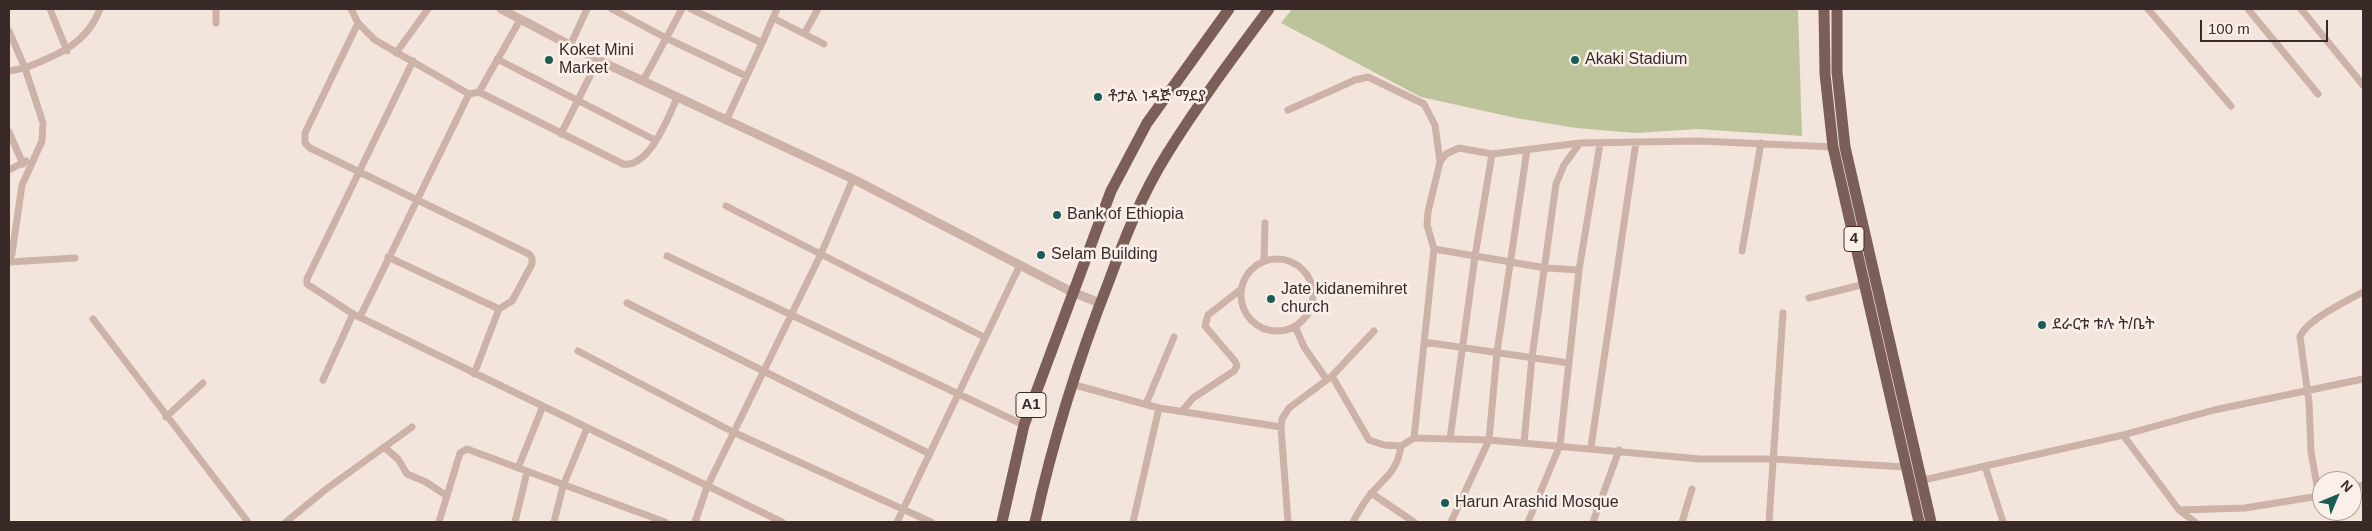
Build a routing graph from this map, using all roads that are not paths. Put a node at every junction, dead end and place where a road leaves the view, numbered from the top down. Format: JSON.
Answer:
{"nodes":[{"id":1,"x":50,"y":9,"type":"edge"},
{"id":2,"x":100,"y":9,"type":"edge"},
{"id":3,"x":216,"y":9,"type":"edge"},
{"id":4,"x":351,"y":9,"type":"edge"},
{"id":5,"x":428,"y":9,"type":"edge"},
{"id":6,"x":501,"y":9,"type":"edge"},
{"id":7,"x":587,"y":9,"type":"edge"},
{"id":8,"x":612,"y":9,"type":"edge"},
{"id":9,"x":682,"y":9,"type":"edge"},
{"id":10,"x":691,"y":9,"type":"edge"},
{"id":11,"x":818,"y":9,"type":"edge"},
{"id":12,"x":1229,"y":9,"type":"edge"},
{"id":13,"x":1269,"y":9,"type":"edge"},
{"id":14,"x":1824,"y":9,"type":"edge"},
{"id":15,"x":1837,"y":9,"type":"edge"},
{"id":16,"x":2148,"y":9,"type":"edge"},
{"id":17,"x":2248,"y":9,"type":"edge"},
{"id":18,"x":2301,"y":9,"type":"edge"},
{"id":19,"x":774,"y":12,"type":"edge"},
{"id":20,"x":520,"y":20,"type":"junction"},
{"id":21,"x":216,"y":23,"type":"dead end"},
{"id":22,"x":358,"y":23,"type":"junction"},
{"id":23,"x":9,"y":31,"type":"edge"},
{"id":24,"x":804,"y":34,"type":"junction"},
{"id":25,"x":666,"y":38,"type":"junction"},
{"id":26,"x":762,"y":43,"type":"junction"},
{"id":27,"x":824,"y":44,"type":"dead end"},
{"id":28,"x":570,"y":46,"type":"junction"},
{"id":29,"x":67,"y":50,"type":"junction"},
{"id":30,"x":396,"y":53,"type":"junction"},
{"id":31,"x":497,"y":60,"type":"junction"},
{"id":32,"x":598,"y":60,"type":"junction"},
{"id":33,"x":413,"y":62,"type":"junction"},
{"id":34,"x":25,"y":68,"type":"junction"},
{"id":35,"x":9,"y":71,"type":"edge"},
{"id":36,"x":746,"y":76,"type":"junction"},
{"id":37,"x":643,"y":81,"type":"junction"},
{"id":38,"x":2363,"y":85,"type":"edge"},
{"id":39,"x":479,"y":92,"type":"junction"},
{"id":40,"x":469,"y":94,"type":"junction"},
{"id":41,"x":2318,"y":94,"type":"dead end"},
{"id":42,"x":677,"y":98,"type":"junction"},
{"id":43,"x":577,"y":102,"type":"junction"},
{"id":44,"x":2231,"y":106,"type":"dead end"},
{"id":45,"x":1288,"y":110,"type":"dead end"},
{"id":46,"x":726,"y":122,"type":"junction"},
{"id":47,"x":9,"y":132,"type":"edge"},
{"id":48,"x":561,"y":134,"type":"junction"},
{"id":49,"x":655,"y":140,"type":"junction"},
{"id":50,"x":1636,"y":142,"type":"junction"},
{"id":51,"x":1580,"y":143,"type":"junction"},
{"id":52,"x":1600,"y":144,"type":"junction"},
{"id":53,"x":1761,"y":144,"type":"junction"},
{"id":54,"x":1833,"y":147,"type":"junction"},
{"id":55,"x":1527,"y":150,"type":"junction"},
{"id":56,"x":36,"y":151,"type":"junction"},
{"id":57,"x":1492,"y":154,"type":"junction"},
{"id":58,"x":1440,"y":162,"type":"junction"},
{"id":59,"x":23,"y":164,"type":"junction"},
{"id":60,"x":9,"y":170,"type":"edge"},
{"id":61,"x":359,"y":172,"type":"junction"},
{"id":62,"x":853,"y":179,"type":"junction"},
{"id":63,"x":417,"y":198,"type":"junction"},
{"id":64,"x":726,"y":206,"type":"dead end"},
{"id":65,"x":1265,"y":223,"type":"dead end"},
{"id":66,"x":1434,"y":249,"type":"junction"},
{"id":67,"x":1742,"y":252,"type":"dead end"},
{"id":68,"x":821,"y":254,"type":"junction"},
{"id":69,"x":667,"y":256,"type":"dead end"},
{"id":70,"x":1475,"y":256,"type":"junction"},
{"id":71,"x":388,"y":257,"type":"junction"},
{"id":72,"x":74,"y":258,"type":"dead end"},
{"id":73,"x":1264,"y":260,"type":"junction"},
{"id":74,"x":9,"y":261,"type":"edge"},
{"id":75,"x":1509,"y":262,"type":"junction"},
{"id":76,"x":1020,"y":265,"type":"junction"},
{"id":77,"x":1546,"y":268,"type":"junction"},
{"id":78,"x":1579,"y":270,"type":"junction"},
{"id":79,"x":1865,"y":284,"type":"junction"},
{"id":80,"x":1240,"y":290,"type":"junction"},
{"id":81,"x":1072,"y":292,"type":"junction"},
{"id":82,"x":2363,"y":292,"type":"edge"},
{"id":83,"x":1809,"y":298,"type":"dead end"},
{"id":84,"x":627,"y":303,"type":"dead end"},
{"id":85,"x":1100,"y":303,"type":"junction"},
{"id":86,"x":499,"y":309,"type":"junction"},
{"id":87,"x":791,"y":313,"type":"junction"},
{"id":88,"x":1783,"y":313,"type":"dead end"},
{"id":89,"x":353,"y":314,"type":"junction"},
{"id":90,"x":360,"y":317,"type":"junction"},
{"id":91,"x":93,"y":319,"type":"dead end"},
{"id":92,"x":1295,"y":326,"type":"junction"},
{"id":93,"x":1374,"y":331,"type":"dead end"},
{"id":94,"x":1174,"y":336,"type":"dead end"},
{"id":95,"x":984,"y":337,"type":"junction"},
{"id":96,"x":1424,"y":342,"type":"junction"},
{"id":97,"x":1463,"y":348,"type":"junction"},
{"id":98,"x":578,"y":351,"type":"dead end"},
{"id":99,"x":1497,"y":352,"type":"junction"},
{"id":100,"x":1532,"y":358,"type":"junction"},
{"id":101,"x":1569,"y":363,"type":"junction"},
{"id":102,"x":763,"y":371,"type":"junction"},
{"id":103,"x":474,"y":374,"type":"junction"},
{"id":104,"x":1329,"y":378,"type":"junction"},
{"id":105,"x":322,"y":380,"type":"dead end"},
{"id":106,"x":2363,"y":380,"type":"edge"},
{"id":107,"x":203,"y":384,"type":"dead end"},
{"id":108,"x":1071,"y":384,"type":"junction"},
{"id":109,"x":2306,"y":390,"type":"junction"},
{"id":110,"x":958,"y":394,"type":"junction"},
{"id":111,"x":1146,"y":404,"type":"junction"},
{"id":112,"x":543,"y":406,"type":"junction"},
{"id":113,"x":1159,"y":408,"type":"junction"},
{"id":114,"x":1182,"y":411,"type":"junction"},
{"id":115,"x":166,"y":417,"type":"junction"},
{"id":116,"x":1024,"y":425,"type":"junction"},
{"id":117,"x":412,"y":427,"type":"dead end"},
{"id":118,"x":1281,"y":427,"type":"junction"},
{"id":119,"x":586,"y":428,"type":"junction"},
{"id":120,"x":733,"y":432,"type":"junction"},
{"id":121,"x":2123,"y":434,"type":"junction"},
{"id":122,"x":1414,"y":438,"type":"junction"},
{"id":123,"x":1450,"y":439,"type":"junction"},
{"id":124,"x":1489,"y":440,"type":"junction"},
{"id":125,"x":1524,"y":443,"type":"junction"},
{"id":126,"x":1560,"y":445,"type":"junction"},
{"id":127,"x":1401,"y":446,"type":"junction"},
{"id":128,"x":384,"y":447,"type":"junction"},
{"id":129,"x":1590,"y":447,"type":"junction"},
{"id":130,"x":1620,"y":450,"type":"junction"},
{"id":131,"x":930,"y":454,"type":"junction"},
{"id":132,"x":1774,"y":459,"type":"junction"},
{"id":133,"x":1985,"y":466,"type":"junction"},
{"id":134,"x":1905,"y":467,"type":"junction"},
{"id":135,"x":518,"y":468,"type":"junction"},
{"id":136,"x":2315,"y":471,"type":"edge"},
{"id":137,"x":527,"y":472,"type":"junction"},
{"id":138,"x":1921,"y":480,"type":"junction"},
{"id":139,"x":1909,"y":484,"type":"junction"},
{"id":140,"x":563,"y":486,"type":"junction"},
{"id":141,"x":707,"y":487,"type":"junction"},
{"id":142,"x":1692,"y":488,"type":"dead end"},
{"id":143,"x":1372,"y":493,"type":"junction"},
{"id":144,"x":447,"y":496,"type":"junction"},
{"id":145,"x":2312,"y":497,"type":"edge"},
{"id":146,"x":903,"y":509,"type":"junction"},
{"id":147,"x":2179,"y":510,"type":"junction"},
{"id":148,"x":248,"y":522,"type":"edge"},
{"id":149,"x":286,"y":522,"type":"edge"},
{"id":150,"x":439,"y":522,"type":"edge"},
{"id":151,"x":516,"y":522,"type":"edge"},
{"id":152,"x":554,"y":522,"type":"edge"},
{"id":153,"x":665,"y":522,"type":"edge"},
{"id":154,"x":695,"y":522,"type":"edge"},
{"id":155,"x":782,"y":522,"type":"edge"},
{"id":156,"x":897,"y":522,"type":"edge"},
{"id":157,"x":931,"y":522,"type":"edge"},
{"id":158,"x":1002,"y":522,"type":"edge"},
{"id":159,"x":1035,"y":522,"type":"edge"},
{"id":160,"x":1133,"y":522,"type":"edge"},
{"id":161,"x":1288,"y":522,"type":"edge"},
{"id":162,"x":1353,"y":522,"type":"edge"},
{"id":163,"x":1414,"y":522,"type":"edge"},
{"id":164,"x":1451,"y":522,"type":"edge"},
{"id":165,"x":1528,"y":522,"type":"edge"},
{"id":166,"x":1593,"y":522,"type":"edge"},
{"id":167,"x":1682,"y":522,"type":"edge"},
{"id":168,"x":1770,"y":522,"type":"edge"},
{"id":169,"x":1918,"y":522,"type":"edge"},
{"id":170,"x":1931,"y":522,"type":"edge"},
{"id":171,"x":2003,"y":522,"type":"edge"},
{"id":172,"x":2195,"y":522,"type":"edge"}],
"edges":[{"from":1,"to":29,"type":"street"},
{"from":2,"to":29,"type":"street"},
{"from":3,"to":21,"type":"street"},
{"from":4,"to":22,"type":"street"},
{"from":5,"to":30,"type":"street"},
{"from":6,"to":20,"type":"street"},
{"from":7,"to":28,"type":"street"},
{"from":8,"to":25,"type":"street"},
{"from":9,"to":25,"type":"street"},
{"from":10,"to":26,"type":"street"},
{"from":11,"to":24,"type":"street"},
{"from":12,"to":81,"type":"main road","number":"A1"},
{"from":13,"to":85,"type":"main road","number":"A1"},
{"from":14,"to":54,"type":"main road","number":"4"},
{"from":15,"to":138,"type":"main road"},
{"from":16,"to":44,"type":"street"},
{"from":17,"to":41,"type":"street"},
{"from":18,"to":38,"type":"street"},
{"from":19,"to":24,"type":"street"},
{"from":19,"to":26,"type":"street"},
{"from":20,"to":28,"type":"street"},
{"from":20,"to":31,"type":"street"},
{"from":22,"to":30,"type":"street"},
{"from":22,"to":61,"type":"street"},
{"from":23,"to":34,"type":"street"},
{"from":24,"to":27,"type":"street"},
{"from":25,"to":36,"type":"street"},
{"from":25,"to":37,"type":"street"},
{"from":26,"to":36,"type":"street"},
{"from":28,"to":32,"type":"street"},
{"from":29,"to":34,"type":"street"},
{"from":30,"to":33,"type":"street"},
{"from":31,"to":39,"type":"street"},
{"from":31,"to":43,"type":"street"},
{"from":32,"to":37,"type":"street"},
{"from":32,"to":43,"type":"street"},
{"from":33,"to":40,"type":"street"},
{"from":33,"to":61,"type":"street"},
{"from":34,"to":35,"type":"street"},
{"from":34,"to":56,"type":"street"},
{"from":36,"to":46,"type":"street"},
{"from":37,"to":42,"type":"street"},
{"from":39,"to":40,"type":"street"},
{"from":39,"to":48,"type":"street"},
{"from":40,"to":63,"type":"street"},
{"from":42,"to":46,"type":"street"},
{"from":42,"to":49,"type":"street"},
{"from":43,"to":48,"type":"street"},
{"from":43,"to":49,"type":"street"},
{"from":45,"to":58,"type":"street"},
{"from":46,"to":62,"type":"street"},
{"from":47,"to":59,"type":"street"},
{"from":48,"to":49,"type":"street"},
{"from":50,"to":52,"type":"street"},
{"from":50,"to":53,"type":"street"},
{"from":50,"to":129,"type":"street"},
{"from":51,"to":52,"type":"street"},
{"from":51,"to":55,"type":"street"},
{"from":51,"to":77,"type":"street"},
{"from":52,"to":78,"type":"street"},
{"from":53,"to":54,"type":"street"},
{"from":53,"to":67,"type":"street"},
{"from":54,"to":79,"type":"main road","number":"4"},
{"from":55,"to":57,"type":"street"},
{"from":55,"to":75,"type":"street"},
{"from":56,"to":59,"type":"street"},
{"from":56,"to":74,"type":"street"},
{"from":57,"to":58,"type":"street"},
{"from":57,"to":70,"type":"street"},
{"from":58,"to":66,"type":"street"},
{"from":59,"to":60,"type":"street"},
{"from":61,"to":63,"type":"street"},
{"from":61,"to":89,"type":"street"},
{"from":62,"to":68,"type":"street"},
{"from":62,"to":76,"type":"street"},
{"from":63,"to":71,"type":"street"},
{"from":63,"to":86,"type":"street"},
{"from":64,"to":68,"type":"street"},
{"from":65,"to":73,"type":"street"},
{"from":66,"to":70,"type":"street"},
{"from":66,"to":96,"type":"street"},
{"from":68,"to":87,"type":"street"},
{"from":68,"to":95,"type":"street"},
{"from":69,"to":87,"type":"street"},
{"from":70,"to":75,"type":"street"},
{"from":70,"to":97,"type":"street"},
{"from":71,"to":86,"type":"street"},
{"from":71,"to":90,"type":"street"},
{"from":72,"to":74,"type":"street"},
{"from":73,"to":80,"type":"street"},
{"from":73,"to":92,"type":"street"},
{"from":75,"to":77,"type":"street"},
{"from":75,"to":99,"type":"street"},
{"from":76,"to":81,"type":"street"},
{"from":76,"to":95,"type":"street"},
{"from":77,"to":78,"type":"street"},
{"from":77,"to":100,"type":"street"},
{"from":78,"to":101,"type":"street"},
{"from":79,"to":83,"type":"street"},
{"from":79,"to":134,"type":"main road","number":"4"},
{"from":80,"to":92,"type":"street"},
{"from":80,"to":114,"type":"street"},
{"from":81,"to":85,"type":"street"},
{"from":81,"to":116,"type":"main road","number":"A1"},
{"from":82,"to":109,"type":"street"},
{"from":84,"to":102,"type":"street"},
{"from":85,"to":108,"type":"main road","number":"A1"},
{"from":86,"to":103,"type":"street"},
{"from":87,"to":102,"type":"street"},
{"from":87,"to":110,"type":"street"},
{"from":88,"to":132,"type":"street"},
{"from":89,"to":90,"type":"street"},
{"from":89,"to":105,"type":"street"},
{"from":90,"to":103,"type":"street"},
{"from":91,"to":115,"type":"street"},
{"from":92,"to":104,"type":"street"},
{"from":93,"to":104,"type":"street"},
{"from":94,"to":111,"type":"street"},
{"from":95,"to":110,"type":"street"},
{"from":96,"to":97,"type":"street"},
{"from":96,"to":122,"type":"street"},
{"from":97,"to":99,"type":"street"},
{"from":97,"to":123,"type":"street"},
{"from":98,"to":120,"type":"street"},
{"from":99,"to":100,"type":"street"},
{"from":99,"to":124,"type":"street"},
{"from":100,"to":101,"type":"street"},
{"from":100,"to":125,"type":"street"},
{"from":101,"to":126,"type":"street"},
{"from":102,"to":120,"type":"street"},
{"from":102,"to":131,"type":"street"},
{"from":103,"to":112,"type":"street"},
{"from":104,"to":118,"type":"street"},
{"from":104,"to":127,"type":"street"},
{"from":106,"to":109,"type":"street"},
{"from":107,"to":115,"type":"street"},
{"from":108,"to":111,"type":"street"},
{"from":108,"to":159,"type":"main road","number":"A1"},
{"from":109,"to":121,"type":"street"},
{"from":109,"to":136,"type":"street"},
{"from":110,"to":116,"type":"street"},
{"from":110,"to":131,"type":"street"},
{"from":111,"to":113,"type":"street"},
{"from":112,"to":119,"type":"street"},
{"from":112,"to":135,"type":"street"},
{"from":113,"to":114,"type":"street"},
{"from":113,"to":160,"type":"street"},
{"from":114,"to":118,"type":"street"},
{"from":115,"to":148,"type":"street"},
{"from":116,"to":158,"type":"main road","number":"A1"},
{"from":117,"to":128,"type":"street"},
{"from":118,"to":161,"type":"street"},
{"from":119,"to":140,"type":"street"},
{"from":119,"to":141,"type":"street"},
{"from":120,"to":141,"type":"street"},
{"from":120,"to":146,"type":"street"},
{"from":121,"to":133,"type":"street"},
{"from":121,"to":147,"type":"street"},
{"from":122,"to":123,"type":"street"},
{"from":122,"to":127,"type":"street"},
{"from":123,"to":124,"type":"street"},
{"from":124,"to":125,"type":"street"},
{"from":124,"to":164,"type":"street"},
{"from":125,"to":126,"type":"street"},
{"from":126,"to":129,"type":"street"},
{"from":126,"to":165,"type":"street"},
{"from":127,"to":143,"type":"street"},
{"from":128,"to":144,"type":"street"},
{"from":128,"to":149,"type":"street"},
{"from":129,"to":130,"type":"street"},
{"from":130,"to":132,"type":"street"},
{"from":130,"to":166,"type":"street"},
{"from":131,"to":146,"type":"street"},
{"from":132,"to":134,"type":"street"},
{"from":132,"to":168,"type":"street"},
{"from":133,"to":138,"type":"street"},
{"from":133,"to":171,"type":"street"},
{"from":134,"to":139,"type":"main road","number":"4"},
{"from":135,"to":137,"type":"street"},
{"from":135,"to":144,"type":"street"},
{"from":137,"to":140,"type":"street"},
{"from":137,"to":151,"type":"street"},
{"from":138,"to":139,"type":"street"},
{"from":138,"to":170,"type":"main road"},
{"from":139,"to":169,"type":"main road","number":"4"},
{"from":140,"to":152,"type":"street"},
{"from":140,"to":153,"type":"street"},
{"from":141,"to":154,"type":"street"},
{"from":141,"to":155,"type":"street"},
{"from":142,"to":167,"type":"street"},
{"from":143,"to":162,"type":"street"},
{"from":143,"to":163,"type":"street"},
{"from":144,"to":150,"type":"street"},
{"from":145,"to":147,"type":"street"},
{"from":146,"to":156,"type":"street"},
{"from":146,"to":157,"type":"street"},
{"from":147,"to":172,"type":"street"}]}
